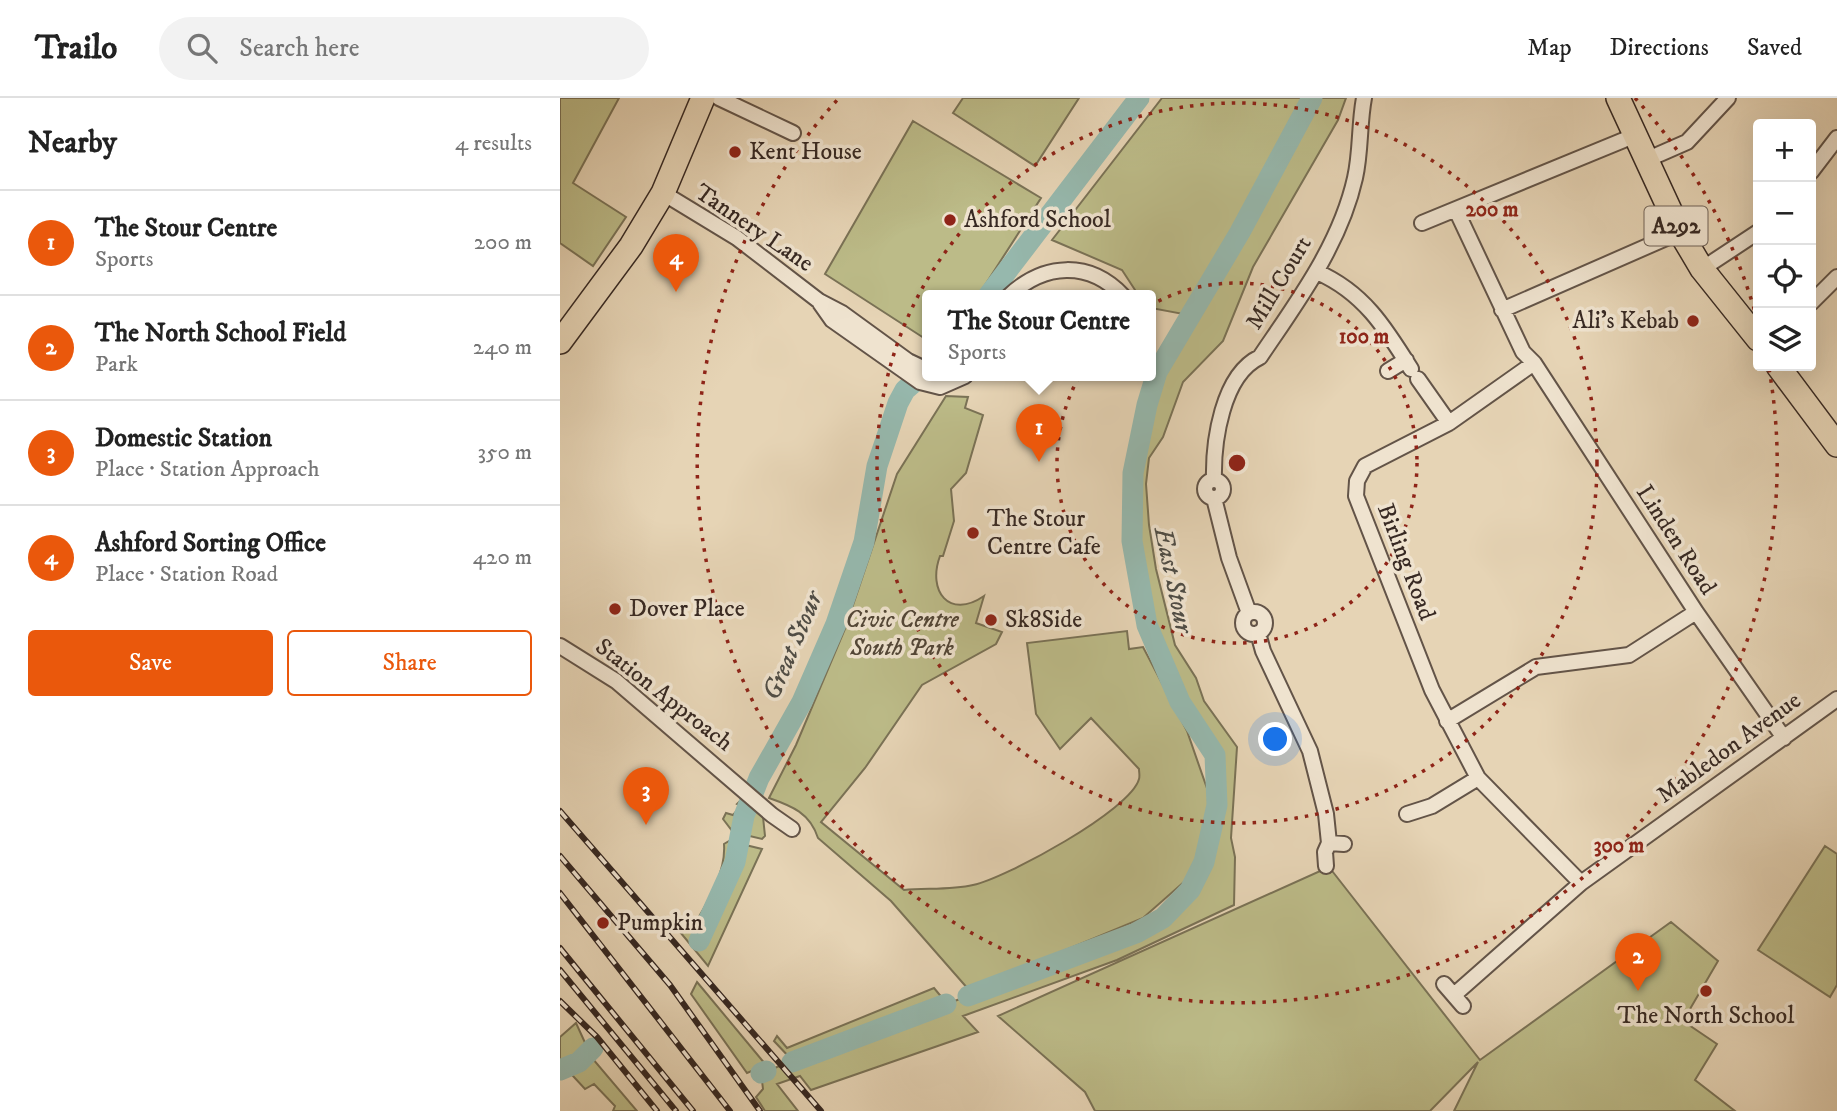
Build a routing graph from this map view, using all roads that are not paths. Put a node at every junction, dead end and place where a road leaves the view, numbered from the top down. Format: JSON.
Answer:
{"nodes":[{"id":1,"x":703,"y":98,"type":"edge"},
{"id":2,"x":719,"y":98,"type":"edge"},
{"id":3,"x":1364,"y":98,"type":"edge"},
{"id":4,"x":1618,"y":98,"type":"edge"},
{"id":5,"x":1728,"y":98,"type":"edge"},
{"id":6,"x":793,"y":133,"type":"dead end"},
{"id":7,"x":1636,"y":135,"type":"junction"},
{"id":8,"x":1837,"y":138,"type":"edge"},
{"id":9,"x":1646,"y":160,"type":"junction"},
{"id":10,"x":1816,"y":165,"type":"edge"},
{"id":11,"x":663,"y":193,"type":"junction"},
{"id":12,"x":1457,"y":212,"type":"junction"},
{"id":13,"x":1422,"y":223,"type":"dead end"},
{"id":14,"x":1680,"y":232,"type":"junction"},
{"id":15,"x":1753,"y":235,"type":"edge"},
{"id":16,"x":1702,"y":269,"type":"junction"},
{"id":17,"x":1317,"y":272,"type":"junction"},
{"id":18,"x":1837,"y":277,"type":"edge"},
{"id":19,"x":1016,"y":290,"type":"edge"},
{"id":20,"x":1116,"y":290,"type":"edge"},
{"id":21,"x":1816,"y":298,"type":"edge"},
{"id":22,"x":1502,"y":310,"type":"junction"},
{"id":23,"x":1753,"y":333,"type":"edge"},
{"id":24,"x":560,"y":342,"type":"edge"},
{"id":25,"x":1534,"y":363,"type":"junction"},
{"id":26,"x":1412,"y":369,"type":"junction"},
{"id":27,"x":1782,"y":371,"type":"edge"},
{"id":28,"x":1388,"y":372,"type":"dead end"},
{"id":29,"x":922,"y":375,"type":"edge"},
{"id":30,"x":931,"y":381,"type":"edge"},
{"id":31,"x":954,"y":381,"type":"edge"},
{"id":32,"x":1449,"y":423,"type":"junction"},
{"id":33,"x":1837,"y":445,"type":"edge"},
{"id":34,"x":1696,"y":612,"type":"junction"},
{"id":35,"x":560,"y":646,"type":"edge"},
{"id":36,"x":1837,"y":699,"type":"edge"},
{"id":37,"x":1447,"y":721,"type":"junction"},
{"id":38,"x":1784,"y":738,"type":"junction"},
{"id":39,"x":1478,"y":778,"type":"junction"},
{"id":40,"x":1407,"y":814,"type":"dead end"},
{"id":41,"x":792,"y":829,"type":"dead end"},
{"id":42,"x":1329,"y":843,"type":"junction"},
{"id":43,"x":1345,"y":844,"type":"dead end"},
{"id":44,"x":1326,"y":866,"type":"dead end"},
{"id":45,"x":1581,"y":883,"type":"junction"},
{"id":46,"x":1454,"y":995,"type":"dead end"}],
"edges":[{"from":1,"to":11,"type":"main road"},
{"from":2,"to":6,"type":"street"},
{"from":3,"to":17,"type":"street","name":"Mill Court"},
{"from":4,"to":7,"type":"main road","number":"A292"},
{"from":5,"to":9,"type":"street"},
{"from":7,"to":9,"type":"main road","number":"A292"},
{"from":7,"to":12,"type":"street"},
{"from":8,"to":10,"type":"street"},
{"from":9,"to":14,"type":"main road","number":"A292"},
{"from":11,"to":24,"type":"main road"},
{"from":11,"to":29,"type":"street","name":"Tannery Lane"},
{"from":12,"to":13,"type":"street"},
{"from":12,"to":22,"type":"street","name":"Linden Road"},
{"from":14,"to":16,"type":"main road","number":"A292"},
{"from":14,"to":22,"type":"street"},
{"from":15,"to":16,"type":"street"},
{"from":16,"to":23,"type":"main road","number":"A292"},
{"from":17,"to":26,"type":"street"},
{"from":17,"to":42,"type":"street","name":"Mill Court"},
{"from":18,"to":21,"type":"street"},
{"from":19,"to":20,"type":"street"},
{"from":22,"to":25,"type":"street","name":"Linden Road"},
{"from":25,"to":32,"type":"street","name":"Birling Road"},
{"from":25,"to":34,"type":"street","name":"Linden Road"},
{"from":26,"to":28,"type":"street"},
{"from":26,"to":32,"type":"street"},
{"from":27,"to":33,"type":"main road"},
{"from":30,"to":31,"type":"street","name":"Tannery Lane"},
{"from":32,"to":37,"type":"street","name":"Birling Road"},
{"from":34,"to":37,"type":"street"},
{"from":34,"to":38,"type":"street","name":"Linden Road"},
{"from":35,"to":41,"type":"street","name":"Station Approach"},
{"from":36,"to":38,"type":"street","name":"Mabledon Avenue"},
{"from":37,"to":39,"type":"street","name":"Birling Road"},
{"from":38,"to":45,"type":"street","name":"Mabledon Avenue"},
{"from":39,"to":40,"type":"street"},
{"from":39,"to":45,"type":"street","name":"Birling Road"},
{"from":42,"to":43,"type":"street"},
{"from":42,"to":44,"type":"street","name":"Mill Court"},
{"from":45,"to":46,"type":"street","name":"Mabledon Avenue"}]}
